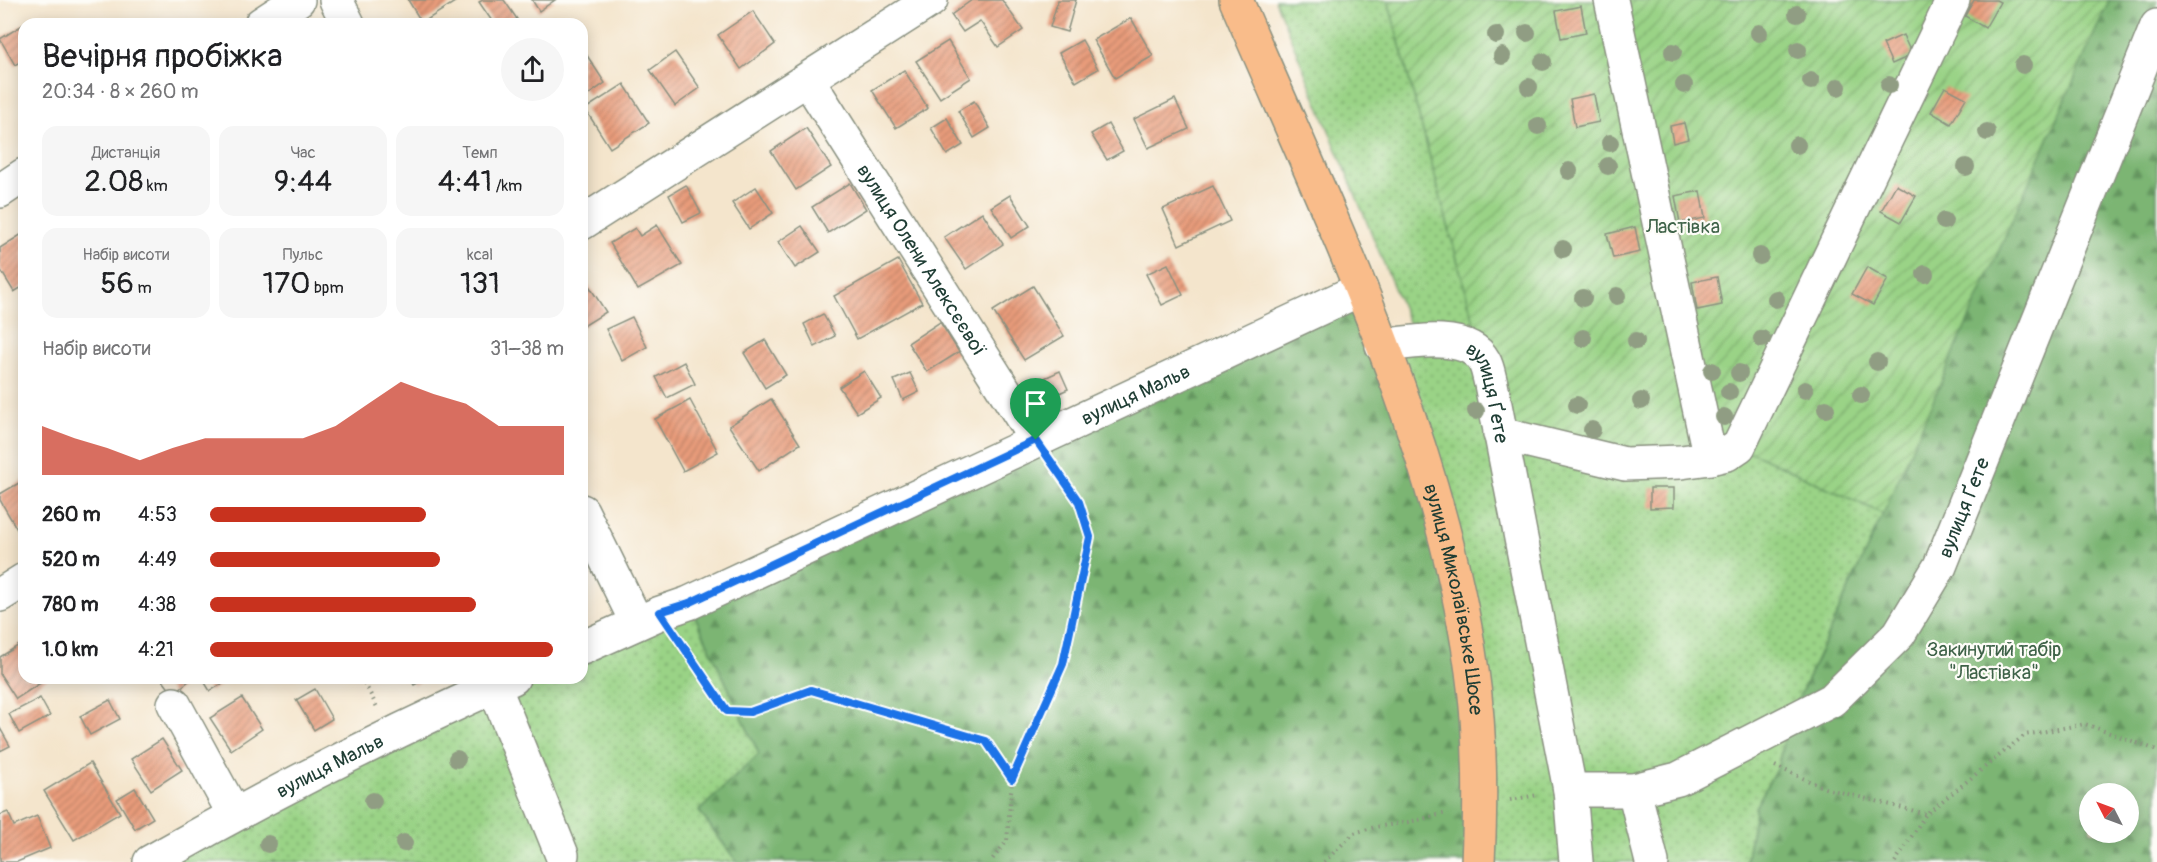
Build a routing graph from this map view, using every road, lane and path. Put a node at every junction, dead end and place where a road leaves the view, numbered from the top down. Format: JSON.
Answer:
{"nodes":[{"id":1,"x":298,"y":0,"type":"edge"},
{"id":2,"x":336,"y":0,"type":"edge"},
{"id":3,"x":931,"y":0,"type":"edge"},
{"id":4,"x":1236,"y":0,"type":"edge"},
{"id":5,"x":1611,"y":0,"type":"edge"},
{"id":6,"x":1947,"y":5,"type":"edge"},
{"id":7,"x":270,"y":18,"type":"edge"},
{"id":8,"x":345,"y":18,"type":"edge"},
{"id":9,"x":2157,"y":26,"type":"edge"},
{"id":10,"x":808,"y":80,"type":"junction"},
{"id":11,"x":18,"y":180,"type":"edge"},
{"id":12,"x":0,"y":191,"type":"edge"},
{"id":13,"x":588,"y":219,"type":"edge"},
{"id":14,"x":1360,"y":289,"type":"junction"},
{"id":15,"x":1382,"y":346,"type":"junction"},
{"id":16,"x":1500,"y":434,"type":"junction"},
{"id":17,"x":1036,"y":440,"type":"junction"},
{"id":18,"x":1710,"y":458,"type":"junction"},
{"id":19,"x":588,"y":521,"type":"edge"},
{"id":20,"x":18,"y":584,"type":"edge"},
{"id":21,"x":0,"y":595,"type":"edge"},
{"id":22,"x":648,"y":618,"type":"junction"},
{"id":23,"x":588,"y":645,"type":"edge"},
{"id":24,"x":499,"y":684,"type":"edge"},
{"id":25,"x":504,"y":684,"type":"edge"},
{"id":26,"x":174,"y":704,"type":"dead end"},
{"id":27,"x":1739,"y":749,"type":"junction"},
{"id":28,"x":2157,"y":750,"type":"edge"},
{"id":29,"x":1012,"y":779,"type":"junction"},
{"id":30,"x":1570,"y":790,"type":"junction"},
{"id":31,"x":1634,"y":790,"type":"junction"},
{"id":32,"x":1481,"y":805,"type":"junction"},
{"id":33,"x":234,"y":814,"type":"junction"},
{"id":34,"x":1926,"y":814,"type":"junction"},
{"id":35,"x":562,"y":855,"type":"dead end"},
{"id":36,"x":150,"y":862,"type":"edge"},
{"id":37,"x":990,"y":862,"type":"edge"},
{"id":38,"x":1324,"y":862,"type":"edge"},
{"id":39,"x":1478,"y":862,"type":"edge"},
{"id":40,"x":1576,"y":862,"type":"edge"},
{"id":41,"x":1652,"y":862,"type":"edge"},
{"id":42,"x":1895,"y":862,"type":"edge"}],
"edges":[{"from":1,"to":7,"type":"street"},
{"from":2,"to":8,"type":"street"},
{"from":3,"to":10,"type":"street"},
{"from":4,"to":14,"type":"main road"},
{"from":5,"to":18,"type":"street"},
{"from":6,"to":18,"type":"street"},
{"from":9,"to":27,"type":"street","name":"вулиця Ґете"},
{"from":10,"to":13,"type":"street"},
{"from":10,"to":17,"type":"street","name":"вулиця Олени Алексєєвої"},
{"from":11,"to":12,"type":"street"},
{"from":14,"to":15,"type":"main road"},
{"from":14,"to":17,"type":"street","name":"вулиця Мальв"},
{"from":15,"to":16,"type":"street","name":"вулиця Ґете"},
{"from":15,"to":32,"type":"main road","name":"вулиця Миколаївське Шосе"},
{"from":16,"to":18,"type":"street"},
{"from":16,"to":30,"type":"street","name":"вулиця Ґете"},
{"from":17,"to":22,"type":"street","name":"вулиця Мальв"},
{"from":17,"to":29,"type":"path"},
{"from":19,"to":22,"type":"street"},
{"from":20,"to":21,"type":"street"},
{"from":22,"to":23,"type":"street","name":"вулиця Мальв"},
{"from":22,"to":29,"type":"path"},
{"from":24,"to":33,"type":"street","name":"вулиця Мальв"},
{"from":25,"to":35,"type":"street"},
{"from":26,"to":33,"type":"street"},
{"from":27,"to":31,"type":"street","name":"вулиця Ґете"},
{"from":27,"to":34,"type":"path"},
{"from":28,"to":34,"type":"path"},
{"from":29,"to":37,"type":"path"},
{"from":30,"to":31,"type":"street","name":"вулиця Ґете"},
{"from":30,"to":32,"type":"path"},
{"from":30,"to":40,"type":"street","name":"вулиця Ґете"},
{"from":31,"to":41,"type":"street"},
{"from":32,"to":38,"type":"path"},
{"from":32,"to":39,"type":"main road","name":"вулиця Миколаївське Шосе"},
{"from":33,"to":36,"type":"street","name":"вулиця Мальв"},
{"from":34,"to":42,"type":"path"}]}
